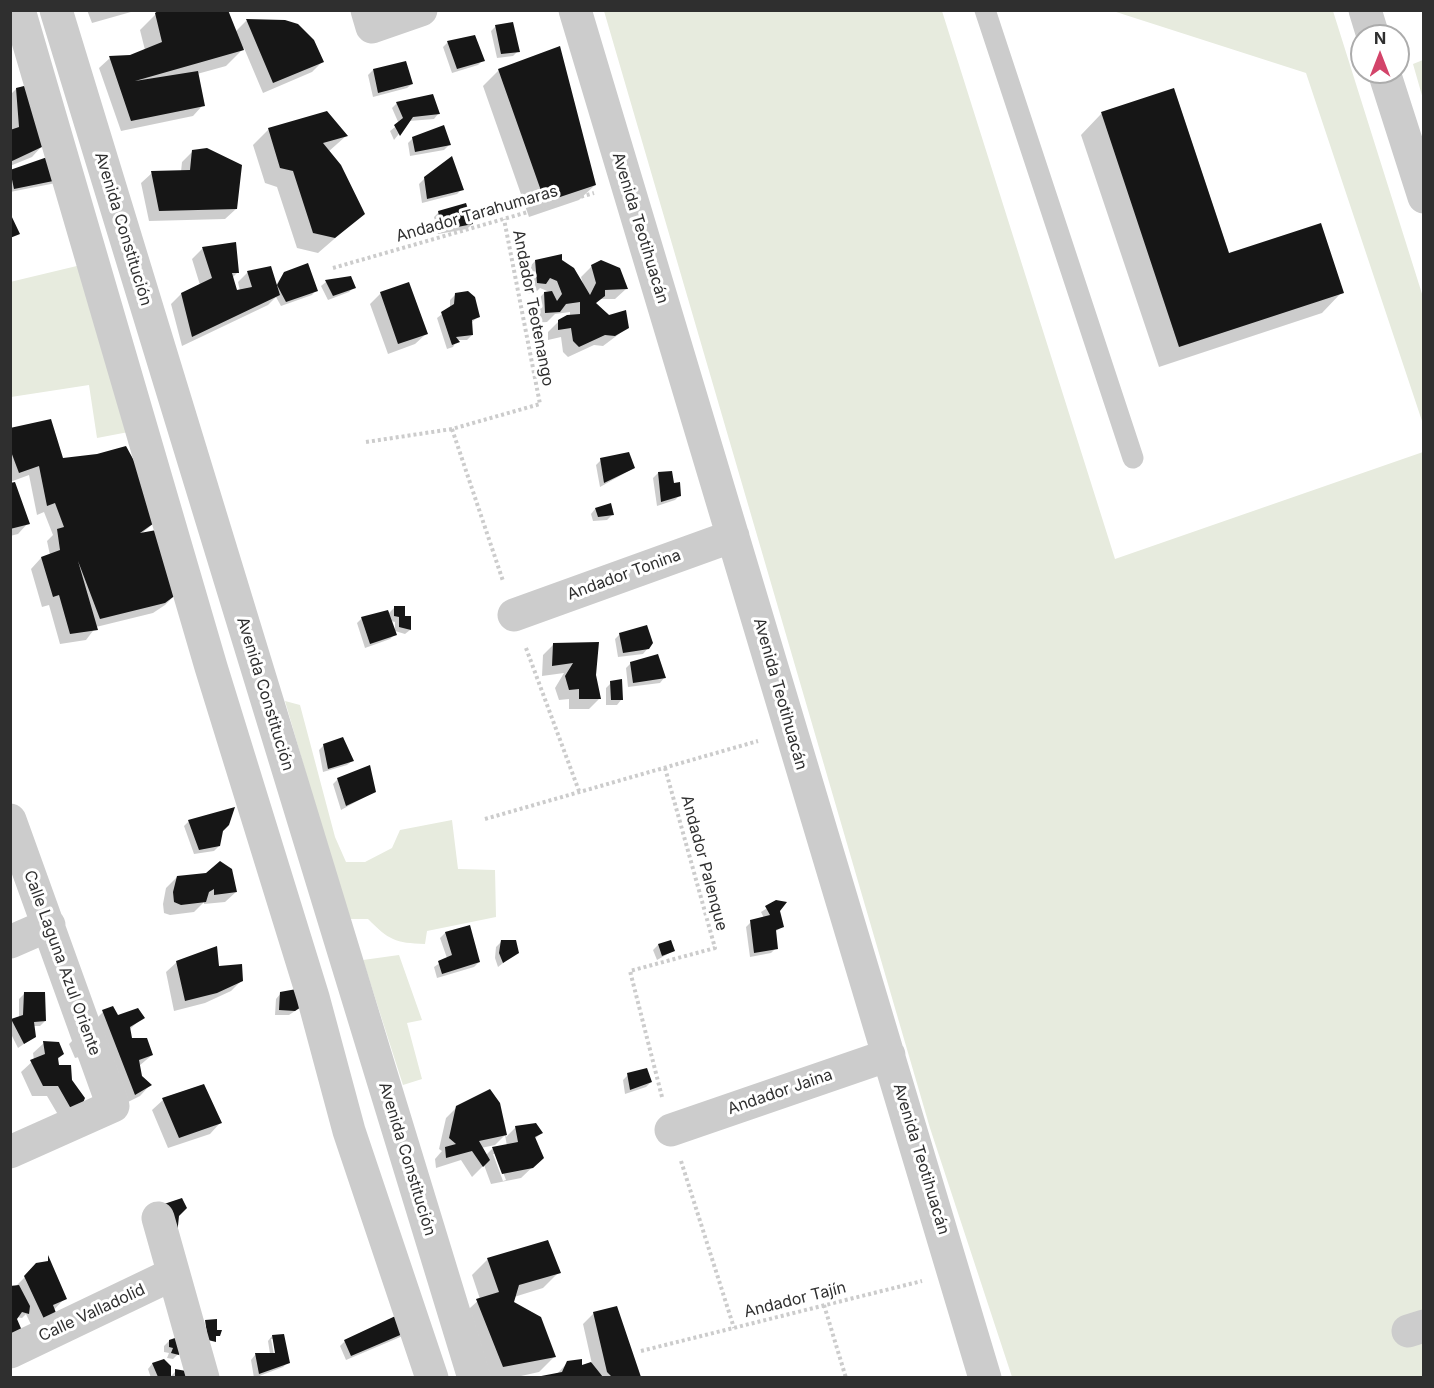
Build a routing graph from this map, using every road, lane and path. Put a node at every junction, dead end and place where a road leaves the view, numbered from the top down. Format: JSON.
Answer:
{"nodes":[{"id":1,"x":19,"y":10,"type":"edge"},
{"id":2,"x":56,"y":10,"type":"edge"},
{"id":3,"x":421,"y":10,"type":"edge"},
{"id":4,"x":575,"y":10,"type":"edge"},
{"id":5,"x":985,"y":10,"type":"edge"},
{"id":6,"x":370,"y":19,"type":"edge"},
{"id":7,"x":1388,"y":84,"type":"edge"},
{"id":8,"x":627,"y":184,"type":"junction"},
{"id":9,"x":1424,"y":197,"type":"edge"},
{"id":10,"x":504,"y":219,"type":"junction"},
{"id":11,"x":333,"y":268,"type":"dead end"},
{"id":12,"x":366,"y":442,"type":"dead end"},
{"id":13,"x":1133,"y":458,"type":"dead end"},
{"id":14,"x":734,"y":536,"type":"junction"},
{"id":15,"x":218,"y":541,"type":"junction"},
{"id":16,"x":178,"y":554,"type":"junction"},
{"id":17,"x":514,"y":615,"type":"dead end"},
{"id":18,"x":791,"y":732,"type":"junction"},
{"id":19,"x":665,"y":768,"type":"junction"},
{"id":20,"x":485,"y":819,"type":"dead end"},
{"id":21,"x":10,"y":820,"type":"edge"},
{"id":22,"x":49,"y":926,"type":"junction"},
{"id":23,"x":10,"y":942,"type":"edge"},
{"id":24,"x":630,"y":971,"type":"dead end"},
{"id":25,"x":889,"y":1055,"type":"junction"},
{"id":26,"x":670,"y":1130,"type":"dead end"},
{"id":27,"x":10,"y":1152,"type":"edge"},
{"id":28,"x":158,"y":1218,"type":"dead end"},
{"id":29,"x":954,"y":1273,"type":"junction"},
{"id":30,"x":173,"y":1274,"type":"junction"},
{"id":31,"x":824,"y":1305,"type":"junction"},
{"id":32,"x":455,"y":1317,"type":"junction"},
{"id":33,"x":414,"y":1327,"type":"junction"},
{"id":34,"x":641,"y":1351,"type":"dead end"},
{"id":35,"x":10,"y":1352,"type":"edge"},
{"id":36,"x":203,"y":1377,"type":"edge"},
{"id":37,"x":432,"y":1377,"type":"edge"},
{"id":38,"x":474,"y":1377,"type":"edge"},
{"id":39,"x":846,"y":1377,"type":"edge"},
{"id":40,"x":985,"y":1377,"type":"edge"}],
"edges":[{"from":1,"to":16,"type":"street"},
{"from":2,"to":15,"type":"street","name":"Avenida Constitución"},
{"from":3,"to":6,"type":"street"},
{"from":4,"to":8,"type":"street","name":"Avenida Teotihuacán"},
{"from":5,"to":13,"type":"lane"},
{"from":7,"to":9,"type":"street"},
{"from":8,"to":10,"type":"path","name":"Andador Tarahumaras"},
{"from":8,"to":14,"type":"street","name":"Avenida Teotihuacán"},
{"from":10,"to":11,"type":"path","name":"Andador Tarahumaras"},
{"from":10,"to":12,"type":"path","name":"Andador Teotenango"},
{"from":14,"to":17,"type":"street","name":"Andador Tonina"},
{"from":14,"to":18,"type":"street","name":"Avenida Teotihuacán"},
{"from":15,"to":16,"type":"street"},
{"from":15,"to":32,"type":"street","name":"Avenida Constitución"},
{"from":16,"to":33,"type":"street"},
{"from":18,"to":19,"type":"path"},
{"from":18,"to":25,"type":"street","name":"Avenida Teotihuacán"},
{"from":19,"to":20,"type":"path"},
{"from":19,"to":24,"type":"path","name":"Andador Palenque"},
{"from":21,"to":22,"type":"street","name":"Calle Laguna Azul Oriente"},
{"from":22,"to":23,"type":"street"},
{"from":22,"to":27,"type":"street","name":"Calle Laguna Azul Oriente"},
{"from":25,"to":26,"type":"street","name":"Andador Jaina"},
{"from":25,"to":29,"type":"street","name":"Avenida Teotihuacán"},
{"from":28,"to":30,"type":"street"},
{"from":29,"to":31,"type":"path","name":"Andador Tajín"},
{"from":29,"to":40,"type":"street","name":"Avenida Teotihuacán"},
{"from":30,"to":35,"type":"street","name":"Calle Valladolid"},
{"from":30,"to":36,"type":"street"},
{"from":31,"to":34,"type":"path","name":"Andador Tajín"},
{"from":31,"to":39,"type":"path"},
{"from":32,"to":33,"type":"street"},
{"from":32,"to":38,"type":"street","name":"Avenida Constitución"},
{"from":33,"to":37,"type":"street"}]}
